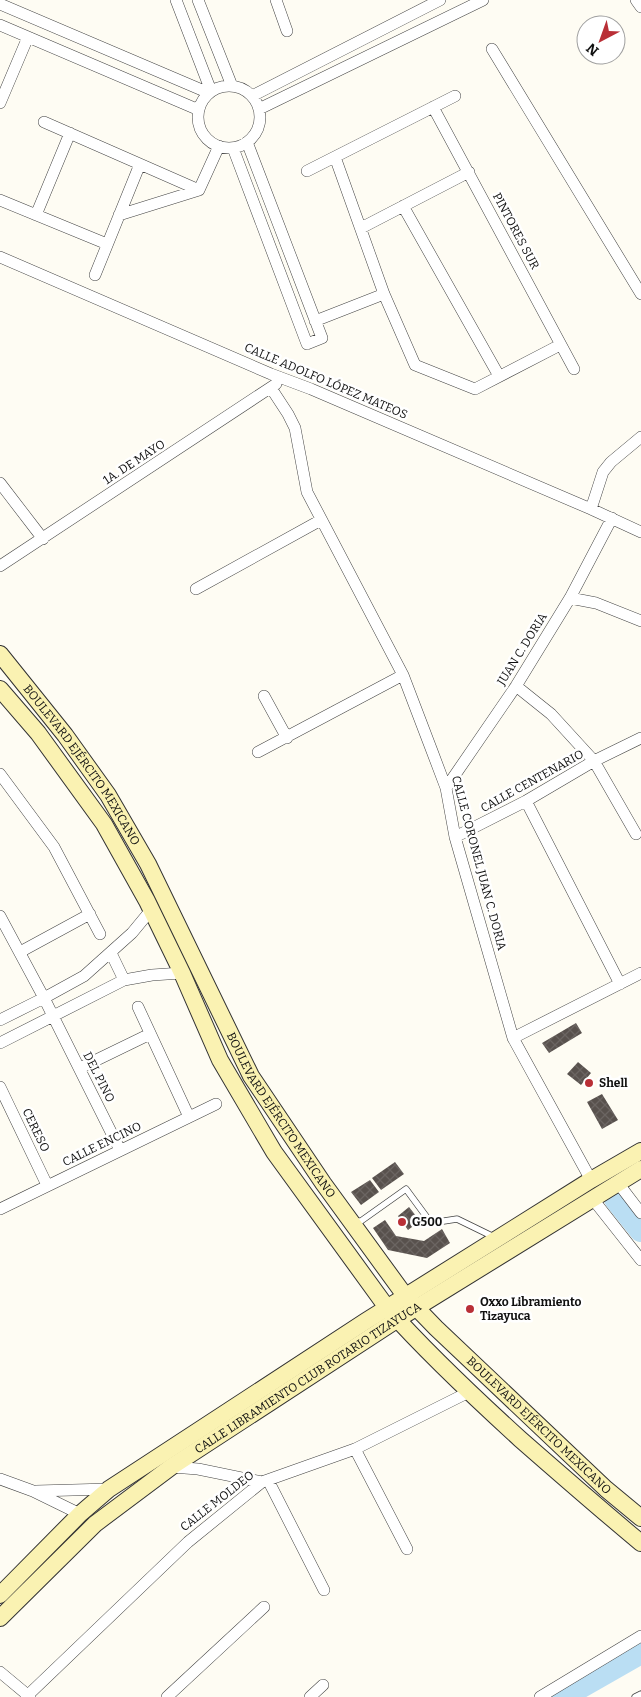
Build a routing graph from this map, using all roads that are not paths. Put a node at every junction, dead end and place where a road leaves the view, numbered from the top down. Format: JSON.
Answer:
{"nodes":[{"id":1,"x":176,"y":0,"type":"edge"},
{"id":2,"x":198,"y":0,"type":"edge"},
{"id":3,"x":276,"y":0,"type":"edge"},
{"id":4,"x":440,"y":0,"type":"edge"},
{"id":5,"x":483,"y":0,"type":"edge"},
{"id":6,"x":636,"y":0,"type":"edge"},
{"id":7,"x":0,"y":4,"type":"edge"},
{"id":8,"x":641,"y":7,"type":"edge"},
{"id":9,"x":0,"y":25,"type":"edge"},
{"id":10,"x":287,"y":31,"type":"dead end"},
{"id":11,"x":28,"y":37,"type":"junction"},
{"id":12,"x":492,"y":49,"type":"dead end"},
{"id":13,"x":232,"y":86,"type":"junction"},
{"id":14,"x":210,"y":92,"type":"junction"},
{"id":15,"x":252,"y":96,"type":"junction"},
{"id":16,"x":455,"y":96,"type":"dead end"},
{"id":17,"x":0,"y":102,"type":"edge"},
{"id":18,"x":433,"y":107,"type":"junction"},
{"id":19,"x":259,"y":109,"type":"junction"},
{"id":20,"x":199,"y":110,"type":"junction"},
{"id":21,"x":44,"y":122,"type":"dead end"},
{"id":22,"x":70,"y":134,"type":"junction"},
{"id":23,"x":247,"y":142,"type":"junction"},
{"id":24,"x":219,"y":146,"type":"junction"},
{"id":25,"x":234,"y":148,"type":"junction"},
{"id":26,"x":335,"y":157,"type":"junction"},
{"id":27,"x":140,"y":164,"type":"junction"},
{"id":28,"x":307,"y":171,"type":"dead end"},
{"id":29,"x":469,"y":172,"type":"junction"},
{"id":30,"x":199,"y":190,"type":"junction"},
{"id":31,"x":0,"y":200,"type":"edge"},
{"id":32,"x":403,"y":206,"type":"junction"},
{"id":33,"x":36,"y":215,"type":"junction"},
{"id":34,"x":119,"y":216,"type":"junction"},
{"id":35,"x":361,"y":228,"type":"junction"},
{"id":36,"x":108,"y":244,"type":"junction"},
{"id":37,"x":0,"y":257,"type":"edge"},
{"id":38,"x":95,"y":276,"type":"dead end"},
{"id":39,"x":384,"y":294,"type":"junction"},
{"id":40,"x":641,"y":294,"type":"edge"},
{"id":41,"x":315,"y":321,"type":"junction"},
{"id":42,"x":560,"y":345,"type":"junction"},
{"id":43,"x":574,"y":369,"type":"dead end"},
{"id":44,"x":500,"y":376,"type":"junction"},
{"id":45,"x":282,"y":378,"type":"junction"},
{"id":46,"x":271,"y":388,"type":"junction"},
{"id":47,"x":641,"y":437,"type":"edge"},
{"id":48,"x":0,"y":482,"type":"edge"},
{"id":49,"x":591,"y":508,"type":"junction"},
{"id":50,"x":612,"y":518,"type":"junction"},
{"id":51,"x":321,"y":520,"type":"junction"},
{"id":52,"x":641,"y":532,"type":"edge"},
{"id":53,"x":43,"y":539,"type":"junction"},
{"id":54,"x":0,"y":566,"type":"edge"},
{"id":55,"x":196,"y":589,"type":"dead end"},
{"id":56,"x":570,"y":598,"type":"junction"},
{"id":57,"x":641,"y":621,"type":"edge"},
{"id":58,"x":0,"y":654,"type":"edge"},
{"id":59,"x":402,"y":676,"type":"junction"},
{"id":60,"x":516,"y":686,"type":"junction"},
{"id":61,"x":0,"y":689,"type":"edge"},
{"id":62,"x":264,"y":696,"type":"dead end"},
{"id":63,"x":288,"y":738,"type":"junction"},
{"id":64,"x":641,"y":738,"type":"edge"},
{"id":65,"x":258,"y":752,"type":"dead end"},
{"id":66,"x":594,"y":762,"type":"junction"},
{"id":67,"x":0,"y":774,"type":"edge"},
{"id":68,"x":446,"y":788,"type":"junction"},
{"id":69,"x":526,"y":802,"type":"junction"},
{"id":70,"x":636,"y":834,"type":"dead end"},
{"id":71,"x":456,"y":837,"type":"junction"},
{"id":72,"x":152,"y":910,"type":"junction"},
{"id":73,"x":90,"y":914,"type":"junction"},
{"id":74,"x":0,"y":916,"type":"edge"},
{"id":75,"x":100,"y":934,"type":"dead end"},
{"id":76,"x":20,"y":952,"type":"junction"},
{"id":77,"x":111,"y":953,"type":"junction"},
{"id":78,"x":182,"y":973,"type":"junction"},
{"id":79,"x":641,"y":974,"type":"edge"},
{"id":80,"x":84,"y":976,"type":"junction"},
{"id":81,"x":124,"y":980,"type":"junction"},
{"id":82,"x":620,"y":984,"type":"junction"},
{"id":83,"x":94,"y":996,"type":"junction"},
{"id":84,"x":44,"y":998,"type":"junction"},
{"id":85,"x":138,"y":1007,"type":"dead end"},
{"id":86,"x":53,"y":1017,"type":"junction"},
{"id":87,"x":0,"y":1020,"type":"edge"},
{"id":88,"x":150,"y":1034,"type":"junction"},
{"id":89,"x":513,"y":1038,"type":"junction"},
{"id":90,"x":0,"y":1043,"type":"edge"},
{"id":91,"x":80,"y":1068,"type":"junction"},
{"id":92,"x":0,"y":1087,"type":"edge"},
{"id":93,"x":216,"y":1104,"type":"dead end"},
{"id":94,"x":189,"y":1117,"type":"junction"},
{"id":95,"x":120,"y":1150,"type":"junction"},
{"id":96,"x":641,"y":1151,"type":"edge"},
{"id":97,"x":641,"y":1169,"type":"edge"},
{"id":98,"x":591,"y":1180,"type":"junction"},
{"id":99,"x":618,"y":1183,"type":"junction"},
{"id":100,"x":47,"y":1185,"type":"junction"},
{"id":101,"x":592,"y":1198,"type":"junction"},
{"id":102,"x":0,"y":1209,"type":"edge"},
{"id":103,"x":641,"y":1212,"type":"edge"},
{"id":104,"x":351,"y":1221,"type":"junction"},
{"id":105,"x":498,"y":1238,"type":"junction"},
{"id":106,"x":641,"y":1260,"type":"edge"},
{"id":107,"x":411,"y":1302,"type":"junction"},
{"id":108,"x":393,"y":1314,"type":"junction"},
{"id":109,"x":469,"y":1392,"type":"junction"},
{"id":110,"x":355,"y":1449,"type":"junction"},
{"id":111,"x":171,"y":1468,"type":"junction"},
{"id":112,"x":0,"y":1479,"type":"edge"},
{"id":113,"x":265,"y":1481,"type":"junction"},
{"id":114,"x":109,"y":1489,"type":"junction"},
{"id":115,"x":606,"y":1489,"type":"junction"},
{"id":116,"x":33,"y":1491,"type":"junction"},
{"id":117,"x":591,"y":1503,"type":"junction"},
{"id":118,"x":80,"y":1514,"type":"junction"},
{"id":119,"x":641,"y":1518,"type":"edge"},
{"id":120,"x":641,"y":1543,"type":"edge"},
{"id":121,"x":407,"y":1549,"type":"dead end"},
{"id":122,"x":324,"y":1590,"type":"dead end"},
{"id":123,"x":0,"y":1595,"type":"edge"},
{"id":124,"x":264,"y":1607,"type":"dead end"},
{"id":125,"x":0,"y":1618,"type":"edge"},
{"id":126,"x":641,"y":1636,"type":"edge"},
{"id":127,"x":0,"y":1672,"type":"edge"},
{"id":128,"x":324,"y":1685,"type":"dead end"},
{"id":129,"x":641,"y":1694,"type":"edge"},
{"id":130,"x":28,"y":1696,"type":"edge"},
{"id":131,"x":167,"y":1697,"type":"edge"},
{"id":132,"x":310,"y":1697,"type":"edge"},
{"id":133,"x":540,"y":1697,"type":"edge"},
{"id":134,"x":635,"y":1697,"type":"edge"}],
"edges":[{"from":1,"to":14,"type":"street"},
{"from":2,"to":13,"type":"street"},
{"from":3,"to":10,"type":"street"},
{"from":4,"to":15,"type":"street"},
{"from":5,"to":19,"type":"street"},
{"from":6,"to":8,"type":"street"},
{"from":7,"to":14,"type":"street"},
{"from":9,"to":11,"type":"street"},
{"from":11,"to":17,"type":"street"},
{"from":11,"to":20,"type":"street"},
{"from":12,"to":40,"type":"street"},
{"from":13,"to":14,"type":"street"},
{"from":13,"to":15,"type":"street"},
{"from":14,"to":20,"type":"street"},
{"from":15,"to":19,"type":"street"},
{"from":16,"to":18,"type":"street"},
{"from":18,"to":26,"type":"street"},
{"from":18,"to":29,"type":"street","name":"PINTORES SUR"},
{"from":19,"to":23,"type":"street"},
{"from":20,"to":24,"type":"street"},
{"from":21,"to":22,"type":"street"},
{"from":22,"to":27,"type":"street"},
{"from":22,"to":33,"type":"street"},
{"from":23,"to":25,"type":"street"},
{"from":23,"to":41,"type":"street"},
{"from":24,"to":25,"type":"street"},
{"from":24,"to":30,"type":"street"},
{"from":25,"to":41,"type":"street"},
{"from":26,"to":28,"type":"street"},
{"from":26,"to":35,"type":"street"},
{"from":27,"to":30,"type":"street"},
{"from":27,"to":34,"type":"street"},
{"from":29,"to":32,"type":"street"},
{"from":29,"to":42,"type":"street","name":"PINTORES SUR"},
{"from":30,"to":34,"type":"street"},
{"from":31,"to":33,"type":"street"},
{"from":32,"to":35,"type":"street"},
{"from":32,"to":44,"type":"street"},
{"from":33,"to":36,"type":"street"},
{"from":34,"to":36,"type":"street"},
{"from":35,"to":39,"type":"street"},
{"from":36,"to":38,"type":"street"},
{"from":37,"to":45,"type":"street","name":"CALLE ADOLFO LÓPEZ MATEOS"},
{"from":39,"to":41,"type":"street"},
{"from":39,"to":44,"type":"street"},
{"from":42,"to":43,"type":"street","name":"PINTORES SUR"},
{"from":42,"to":44,"type":"street"},
{"from":45,"to":46,"type":"street","name":"1A. DE MAYO"},
{"from":45,"to":49,"type":"street","name":"CALLE ADOLFO LÓPEZ MATEOS"},
{"from":46,"to":51,"type":"street","name":"CALLE CORONEL JUAN C. DORIA"},
{"from":46,"to":53,"type":"street","name":"1A. DE MAYO"},
{"from":47,"to":49,"type":"street"},
{"from":48,"to":53,"type":"street"},
{"from":49,"to":50,"type":"street","name":"CALLE ADOLFO LÓPEZ MATEOS"},
{"from":50,"to":52,"type":"street","name":"CALLE ADOLFO LÓPEZ MATEOS"},
{"from":50,"to":56,"type":"street","name":"JUAN C. DORIA"},
{"from":51,"to":55,"type":"street"},
{"from":51,"to":59,"type":"street","name":"CALLE CORONEL JUAN C. DORIA"},
{"from":53,"to":54,"type":"street","name":"1A. DE MAYO"},
{"from":56,"to":57,"type":"street"},
{"from":56,"to":60,"type":"street","name":"JUAN C. DORIA"},
{"from":58,"to":104,"type":"main road","name":"BOULEVARD EJÉRCITO MEXICANO"},
{"from":59,"to":63,"type":"street"},
{"from":59,"to":68,"type":"street","name":"CALLE CORONEL JUAN C. DORIA"},
{"from":60,"to":66,"type":"street","name":"CALLE CENTENARIO"},
{"from":60,"to":68,"type":"street","name":"JUAN C. DORIA"},
{"from":61,"to":72,"type":"main road","name":"BOULEVARD EJÉRCITO MEXICANO"},
{"from":62,"to":63,"type":"street"},
{"from":63,"to":65,"type":"street"},
{"from":64,"to":66,"type":"street","name":"CALLE CENTENARIO"},
{"from":66,"to":69,"type":"street","name":"CALLE CENTENARIO"},
{"from":66,"to":70,"type":"street","name":"CALLE CENTENARIO"},
{"from":67,"to":73,"type":"street"},
{"from":68,"to":71,"type":"street","name":"CALLE CORONEL JUAN C. DORIA"},
{"from":69,"to":71,"type":"street","name":"CALLE CENTENARIO"},
{"from":69,"to":82,"type":"street"},
{"from":71,"to":89,"type":"street","name":"CALLE CORONEL JUAN C. DORIA"},
{"from":72,"to":77,"type":"street"},
{"from":72,"to":78,"type":"main road","name":"BOULEVARD EJÉRCITO MEXICANO"},
{"from":73,"to":75,"type":"street"},
{"from":73,"to":76,"type":"street"},
{"from":74,"to":76,"type":"street","name":"DEL PINO"},
{"from":76,"to":84,"type":"street","name":"DEL PINO"},
{"from":77,"to":80,"type":"street"},
{"from":77,"to":81,"type":"street"},
{"from":78,"to":81,"type":"street"},
{"from":78,"to":108,"type":"main road","name":"BOULEVARD EJÉRCITO MEXICANO"},
{"from":79,"to":82,"type":"street"},
{"from":80,"to":83,"type":"street"},
{"from":80,"to":84,"type":"street"},
{"from":81,"to":83,"type":"street"},
{"from":82,"to":89,"type":"street"},
{"from":83,"to":86,"type":"street"},
{"from":84,"to":86,"type":"street","name":"DEL PINO"},
{"from":84,"to":87,"type":"street"},
{"from":85,"to":88,"type":"street"},
{"from":86,"to":90,"type":"street"},
{"from":86,"to":91,"type":"street","name":"DEL PINO"},
{"from":88,"to":91,"type":"street"},
{"from":88,"to":94,"type":"street"},
{"from":89,"to":98,"type":"street","name":"CALLE CORONEL JUAN C. DORIA"},
{"from":91,"to":95,"type":"street","name":"DEL PINO"},
{"from":92,"to":100,"type":"street","name":"CERESO"},
{"from":93,"to":94,"type":"street","name":"CALLE ENCINO"},
{"from":94,"to":95,"type":"street","name":"CALLE ENCINO"},
{"from":95,"to":100,"type":"street","name":"CALLE ENCINO"},
{"from":96,"to":98,"type":"main road","name":"CALLE LIBRAMIENTO CLUB ROTARIO TIZAYUCA"},
{"from":97,"to":99,"type":"main road","name":"CALLE LIBRAMIENTO CLUB ROTARIO TIZAYUCA"},
{"from":98,"to":105,"type":"main road","name":"CALLE LIBRAMIENTO CLUB ROTARIO TIZAYUCA"},
{"from":99,"to":101,"type":"main road","name":"CALLE LIBRAMIENTO CLUB ROTARIO TIZAYUCA"},
{"from":99,"to":103,"type":"street"},
{"from":100,"to":102,"type":"street","name":"CALLE ENCINO"},
{"from":101,"to":106,"type":"street"},
{"from":101,"to":107,"type":"main road","name":"CALLE LIBRAMIENTO CLUB ROTARIO TIZAYUCA"},
{"from":104,"to":105,"type":"lane"},
{"from":104,"to":107,"type":"main road","name":"BOULEVARD EJÉRCITO MEXICANO"},
{"from":105,"to":107,"type":"main road","name":"CALLE LIBRAMIENTO CLUB ROTARIO TIZAYUCA"},
{"from":107,"to":108,"type":"main road","name":"CALLE LIBRAMIENTO CLUB ROTARIO TIZAYUCA"},
{"from":107,"to":115,"type":"main road","name":"BOULEVARD EJÉRCITO MEXICANO"},
{"from":108,"to":109,"type":"main road","name":"BOULEVARD EJÉRCITO MEXICANO"},
{"from":108,"to":111,"type":"main road","name":"CALLE LIBRAMIENTO CLUB ROTARIO TIZAYUCA"},
{"from":108,"to":114,"type":"main road","name":"CALLE LIBRAMIENTO CLUB ROTARIO TIZAYUCA"},
{"from":109,"to":110,"type":"street","name":"CALLE MOLDEO"},
{"from":109,"to":117,"type":"main road","name":"BOULEVARD EJÉRCITO MEXICANO"},
{"from":110,"to":113,"type":"street","name":"CALLE MOLDEO"},
{"from":110,"to":121,"type":"street"},
{"from":111,"to":113,"type":"street"},
{"from":111,"to":125,"type":"main road","name":"CALLE LIBRAMIENTO CLUB ROTARIO TIZAYUCA"},
{"from":112,"to":116,"type":"street"},
{"from":113,"to":122,"type":"street"},
{"from":113,"to":130,"type":"street","name":"CALLE MOLDEO"},
{"from":114,"to":116,"type":"street"},
{"from":114,"to":118,"type":"main road","name":"CALLE LIBRAMIENTO CLUB ROTARIO TIZAYUCA"},
{"from":115,"to":117,"type":"main road"},
{"from":115,"to":119,"type":"main road","name":"BOULEVARD EJÉRCITO MEXICANO"},
{"from":116,"to":118,"type":"street"},
{"from":117,"to":120,"type":"main road","name":"BOULEVARD EJÉRCITO MEXICANO"},
{"from":118,"to":123,"type":"main road","name":"CALLE LIBRAMIENTO CLUB ROTARIO TIZAYUCA"},
{"from":124,"to":131,"type":"street"},
{"from":126,"to":133,"type":"street"},
{"from":127,"to":130,"type":"street"},
{"from":128,"to":132,"type":"street"},
{"from":129,"to":134,"type":"lane"}]}
